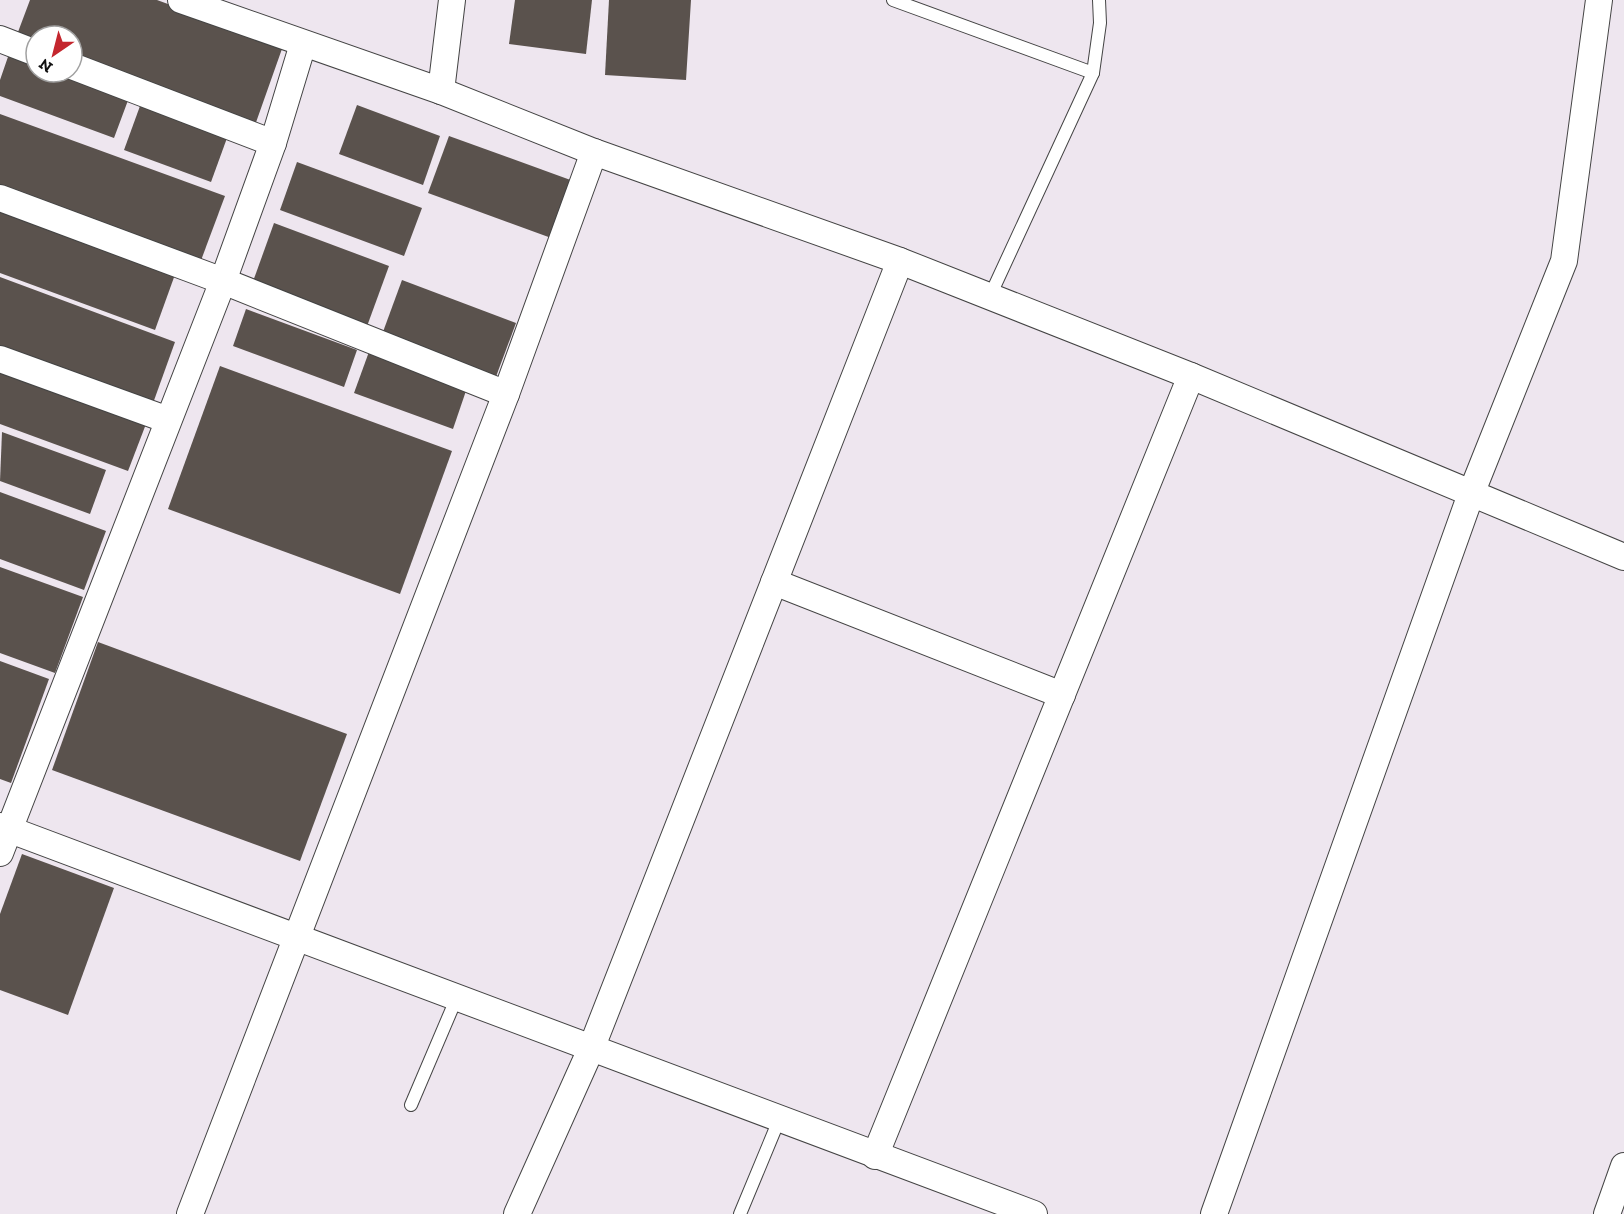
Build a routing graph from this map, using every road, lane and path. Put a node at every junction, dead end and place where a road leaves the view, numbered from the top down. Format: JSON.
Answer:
{"nodes":[{"id":1,"x":181,"y":0,"type":"edge"},
{"id":2,"x":452,"y":0,"type":"edge"},
{"id":3,"x":894,"y":0,"type":"edge"},
{"id":4,"x":1099,"y":0,"type":"edge"},
{"id":5,"x":1599,"y":0,"type":"edge"},
{"id":6,"x":0,"y":39,"type":"edge"},
{"id":7,"x":303,"y":45,"type":"junction"},
{"id":8,"x":24,"y":48,"type":"edge"},
{"id":9,"x":84,"y":71,"type":"edge"},
{"id":10,"x":1093,"y":73,"type":"junction"},
{"id":11,"x":441,"y":91,"type":"junction"},
{"id":12,"x":273,"y":142,"type":"junction"},
{"id":13,"x":594,"y":152,"type":"junction"},
{"id":14,"x":0,"y":198,"type":"edge"},
{"id":15,"x":900,"y":261,"type":"junction"},
{"id":16,"x":223,"y":281,"type":"junction"},
{"id":17,"x":990,"y":296,"type":"junction"},
{"id":18,"x":0,"y":358,"type":"edge"},
{"id":19,"x":1191,"y":376,"type":"junction"},
{"id":20,"x":506,"y":394,"type":"junction"},
{"id":21,"x":168,"y":420,"type":"junction"},
{"id":22,"x":1471,"y":494,"type":"junction"},
{"id":23,"x":1624,"y":557,"type":"edge"},
{"id":24,"x":774,"y":582,"type":"junction"},
{"id":25,"x":1062,"y":695,"type":"junction"},
{"id":26,"x":3,"y":837,"type":"edge"},
{"id":27,"x":296,"y":936,"type":"junction"},
{"id":28,"x":457,"y":997,"type":"junction"},
{"id":29,"x":591,"y":1049,"type":"junction"},
{"id":30,"x":411,"y":1105,"type":"dead end"},
{"id":31,"x":779,"y":1120,"type":"junction"},
{"id":32,"x":875,"y":1156,"type":"junction"},
{"id":33,"x":1624,"y":1166,"type":"edge"},
{"id":34,"x":190,"y":1214,"type":"edge"},
{"id":35,"x":517,"y":1214,"type":"edge"},
{"id":36,"x":741,"y":1214,"type":"edge"},
{"id":37,"x":1034,"y":1214,"type":"edge"},
{"id":38,"x":1214,"y":1214,"type":"edge"},
{"id":39,"x":1607,"y":1214,"type":"edge"}],
"edges":[{"from":1,"to":7,"type":"street"},
{"from":2,"to":11,"type":"street"},
{"from":3,"to":10,"type":"lane"},
{"from":4,"to":10,"type":"lane"},
{"from":5,"to":22,"type":"street"},
{"from":6,"to":8,"type":"street"},
{"from":7,"to":11,"type":"street"},
{"from":7,"to":12,"type":"street"},
{"from":9,"to":12,"type":"street"},
{"from":10,"to":17,"type":"lane"},
{"from":11,"to":13,"type":"street"},
{"from":12,"to":16,"type":"street"},
{"from":13,"to":15,"type":"street"},
{"from":13,"to":20,"type":"street"},
{"from":14,"to":16,"type":"street"},
{"from":15,"to":17,"type":"street"},
{"from":15,"to":24,"type":"street"},
{"from":16,"to":20,"type":"street"},
{"from":16,"to":21,"type":"street"},
{"from":17,"to":19,"type":"street"},
{"from":18,"to":21,"type":"street"},
{"from":19,"to":22,"type":"street"},
{"from":19,"to":25,"type":"street"},
{"from":20,"to":27,"type":"street"},
{"from":21,"to":26,"type":"street"},
{"from":22,"to":23,"type":"street"},
{"from":22,"to":38,"type":"street"},
{"from":24,"to":25,"type":"street"},
{"from":24,"to":29,"type":"street"},
{"from":25,"to":32,"type":"street"},
{"from":26,"to":27,"type":"street"},
{"from":27,"to":28,"type":"street"},
{"from":27,"to":34,"type":"street"},
{"from":28,"to":29,"type":"street"},
{"from":28,"to":30,"type":"lane"},
{"from":29,"to":31,"type":"street"},
{"from":29,"to":35,"type":"street"},
{"from":31,"to":32,"type":"street"},
{"from":31,"to":36,"type":"lane"},
{"from":32,"to":37,"type":"street"},
{"from":33,"to":39,"type":"street"}]}
